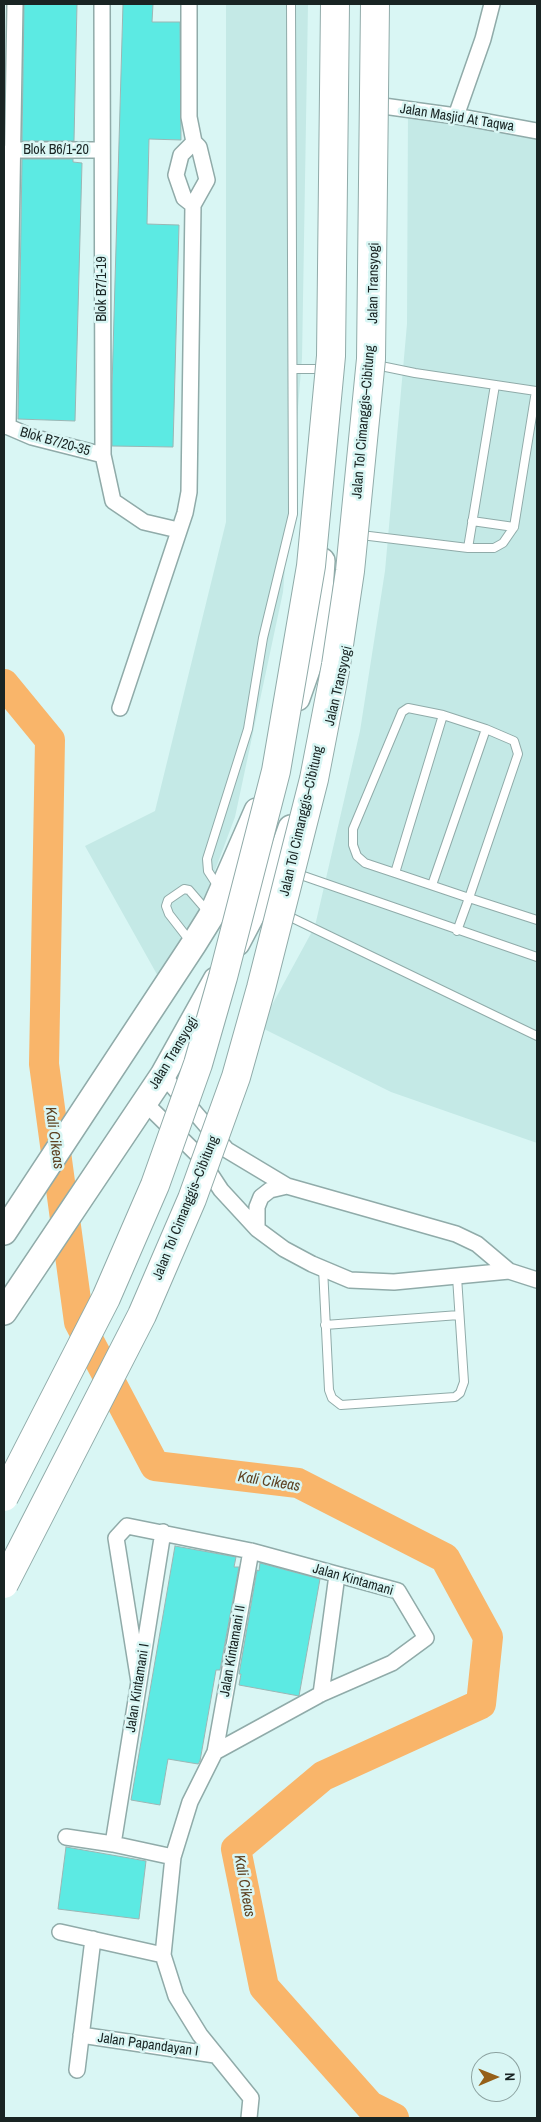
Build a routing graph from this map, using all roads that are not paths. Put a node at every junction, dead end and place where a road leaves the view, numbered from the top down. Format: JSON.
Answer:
{"nodes":[{"id":1,"x":15,"y":4,"type":"edge"},
{"id":2,"x":102,"y":4,"type":"edge"},
{"id":3,"x":189,"y":4,"type":"edge"},
{"id":4,"x":291,"y":4,"type":"edge"},
{"id":5,"x":330,"y":4,"type":"edge"},
{"id":6,"x":335,"y":4,"type":"edge"},
{"id":7,"x":376,"y":4,"type":"edge"},
{"id":8,"x":492,"y":4,"type":"edge"},
{"id":9,"x":376,"y":106,"type":"junction"},
{"id":10,"x":456,"y":116,"type":"junction"},
{"id":11,"x":537,"y":131,"type":"edge"},
{"id":12,"x":194,"y":142,"type":"junction"},
{"id":13,"x":11,"y":150,"type":"junction"},
{"id":14,"x":101,"y":150,"type":"junction"},
{"id":15,"x":193,"y":206,"type":"junction"},
{"id":16,"x":372,"y":364,"type":"junction"},
{"id":17,"x":293,"y":369,"type":"junction"},
{"id":18,"x":326,"y":369,"type":"junction"},
{"id":19,"x":496,"y":385,"type":"junction"},
{"id":20,"x":536,"y":391,"type":"edge"},
{"id":21,"x":6,"y":426,"type":"edge"},
{"id":22,"x":103,"y":455,"type":"junction"},
{"id":23,"x":472,"y":522,"type":"junction"},
{"id":24,"x":514,"y":527,"type":"junction"},
{"id":25,"x":178,"y":530,"type":"junction"},
{"id":26,"x":362,"y":535,"type":"junction"},
{"id":27,"x":468,"y":548,"type":"junction"},
{"id":28,"x":120,"y":708,"type":"dead end"},
{"id":29,"x":443,"y":715,"type":"junction"},
{"id":30,"x":486,"y":728,"type":"junction"},
{"id":31,"x":277,"y":867,"type":"junction"},
{"id":32,"x":395,"y":872,"type":"junction"},
{"id":33,"x":432,"y":885,"type":"junction"},
{"id":34,"x":222,"y":891,"type":"junction"},
{"id":35,"x":469,"y":898,"type":"junction"},
{"id":36,"x":260,"y":902,"type":"junction"},
{"id":37,"x":211,"y":916,"type":"junction"},
{"id":38,"x":537,"y":920,"type":"edge"},
{"id":39,"x":457,"y":930,"type":"junction"},
{"id":40,"x":193,"y":945,"type":"junction"},
{"id":41,"x":537,"y":957,"type":"edge"},
{"id":42,"x":537,"y":1036,"type":"edge"},
{"id":43,"x":163,"y":1075,"type":"junction"},
{"id":44,"x":138,"y":1112,"type":"junction"},
{"id":45,"x":286,"y":1186,"type":"junction"},
{"id":46,"x":257,"y":1229,"type":"junction"},
{"id":47,"x":4,"y":1232,"type":"edge"},
{"id":48,"x":323,"y":1268,"type":"junction"},
{"id":49,"x":509,"y":1271,"type":"junction"},
{"id":50,"x":457,"y":1277,"type":"junction"},
{"id":51,"x":537,"y":1280,"type":"edge"},
{"id":52,"x":8,"y":1306,"type":"edge"},
{"id":53,"x":459,"y":1315,"type":"junction"},
{"id":54,"x":325,"y":1325,"type":"junction"},
{"id":55,"x":4,"y":1497,"type":"edge"},
{"id":56,"x":163,"y":1532,"type":"junction"},
{"id":57,"x":251,"y":1551,"type":"junction"},
{"id":58,"x":337,"y":1576,"type":"junction"},
{"id":59,"x":4,"y":1584,"type":"edge"},
{"id":60,"x":139,"y":1682,"type":"junction"},
{"id":61,"x":321,"y":1694,"type":"junction"},
{"id":62,"x":215,"y":1752,"type":"junction"},
{"id":63,"x":66,"y":1837,"type":"dead end"},
{"id":64,"x":112,"y":1844,"type":"junction"},
{"id":65,"x":173,"y":1857,"type":"junction"},
{"id":66,"x":60,"y":1932,"type":"dead end"},
{"id":67,"x":93,"y":1939,"type":"junction"},
{"id":68,"x":163,"y":1955,"type":"junction"},
{"id":69,"x":81,"y":2036,"type":"junction"},
{"id":70,"x":215,"y":2055,"type":"junction"},
{"id":71,"x":77,"y":2070,"type":"dead end"},
{"id":72,"x":249,"y":2118,"type":"edge"}],
"edges":[{"from":1,"to":13,"type":"street"},
{"from":2,"to":14,"type":"street","name":"Blok B7/1-19"},
{"from":3,"to":12,"type":"street"},
{"from":4,"to":17,"type":"lane"},
{"from":5,"to":18,"type":"highway"},
{"from":6,"to":55,"type":"highway","bridge":true},
{"from":7,"to":9,"type":"highway","name":"Jalan Transyogi"},
{"from":7,"to":59,"type":"highway","name":"Jalan Tol Cimanggis–Cibitung","bridge":true},
{"from":8,"to":10,"type":"street"},
{"from":9,"to":10,"type":"street","name":"Jalan Masjid At Taqwa"},
{"from":9,"to":16,"type":"highway","name":"Jalan Transyogi"},
{"from":10,"to":11,"type":"street","name":"Jalan Masjid At Taqwa"},
{"from":12,"to":15,"type":"street"},
{"from":12,"to":15,"type":"street"},
{"from":13,"to":14,"type":"street","name":"Blok B6/1-20"},
{"from":13,"to":21,"type":"street"},
{"from":14,"to":22,"type":"street","name":"Blok B7/1-19"},
{"from":15,"to":25,"type":"street"},
{"from":16,"to":19,"type":"lane"},
{"from":16,"to":26,"type":"highway","name":"Jalan Transyogi"},
{"from":17,"to":18,"type":"lane"},
{"from":17,"to":34,"type":"lane"},
{"from":18,"to":34,"type":"highway"},
{"from":19,"to":20,"type":"lane"},
{"from":19,"to":23,"type":"lane"},
{"from":20,"to":24,"type":"lane"},
{"from":21,"to":22,"type":"street","name":"Blok B7/20-35"},
{"from":22,"to":25,"type":"street","name":"Blok B7/1-19"},
{"from":23,"to":24,"type":"lane"},
{"from":23,"to":27,"type":"lane"},
{"from":24,"to":27,"type":"lane"},
{"from":25,"to":28,"type":"street"},
{"from":26,"to":27,"type":"lane"},
{"from":26,"to":31,"type":"highway","name":"Jalan Transyogi"},
{"from":29,"to":30,"type":"lane"},
{"from":29,"to":32,"type":"lane"},
{"from":29,"to":32,"type":"lane"},
{"from":30,"to":33,"type":"lane"},
{"from":30,"to":35,"type":"lane"},
{"from":31,"to":36,"type":"highway","name":"Jalan Transyogi"},
{"from":31,"to":39,"type":"lane"},
{"from":32,"to":33,"type":"lane"},
{"from":33,"to":35,"type":"lane"},
{"from":34,"to":37,"type":"highway"},
{"from":35,"to":38,"type":"lane"},
{"from":35,"to":39,"type":"lane"},
{"from":36,"to":42,"type":"lane"},
{"from":36,"to":43,"type":"highway","name":"Jalan Transyogi"},
{"from":37,"to":40,"type":"highway"},
{"from":37,"to":40,"type":"lane"},
{"from":39,"to":41,"type":"lane"},
{"from":40,"to":47,"type":"highway"},
{"from":43,"to":44,"type":"highway","name":"Jalan Transyogi"},
{"from":43,"to":45,"type":"street"},
{"from":44,"to":46,"type":"street"},
{"from":44,"to":52,"type":"highway","name":"Jalan Transyogi"},
{"from":45,"to":46,"type":"street"},
{"from":45,"to":49,"type":"street"},
{"from":46,"to":48,"type":"street"},
{"from":48,"to":50,"type":"street"},
{"from":48,"to":54,"type":"lane"},
{"from":49,"to":50,"type":"street"},
{"from":49,"to":51,"type":"street"},
{"from":50,"to":53,"type":"lane"},
{"from":53,"to":54,"type":"lane"},
{"from":53,"to":54,"type":"lane"},
{"from":56,"to":57,"type":"street","name":"Jalan Kintamani"},
{"from":56,"to":60,"type":"street","name":"Jalan Kintamani I"},
{"from":56,"to":60,"type":"street","name":"Jalan Kintamani"},
{"from":57,"to":58,"type":"street","name":"Jalan Kintamani"},
{"from":57,"to":62,"type":"street","name":"Jalan Kintamani II"},
{"from":58,"to":61,"type":"street"},
{"from":58,"to":61,"type":"street","name":"Jalan Kintamani"},
{"from":60,"to":64,"type":"street","name":"Jalan Kintamani I"},
{"from":61,"to":62,"type":"street","name":"Jalan Kintamani"},
{"from":62,"to":65,"type":"street"},
{"from":63,"to":64,"type":"street"},
{"from":64,"to":65,"type":"street"},
{"from":65,"to":68,"type":"street"},
{"from":66,"to":67,"type":"street"},
{"from":67,"to":68,"type":"street"},
{"from":67,"to":69,"type":"street"},
{"from":68,"to":70,"type":"street"},
{"from":69,"to":70,"type":"street","name":"Jalan Papandayan I"},
{"from":69,"to":71,"type":"street"},
{"from":70,"to":72,"type":"street"}]}
